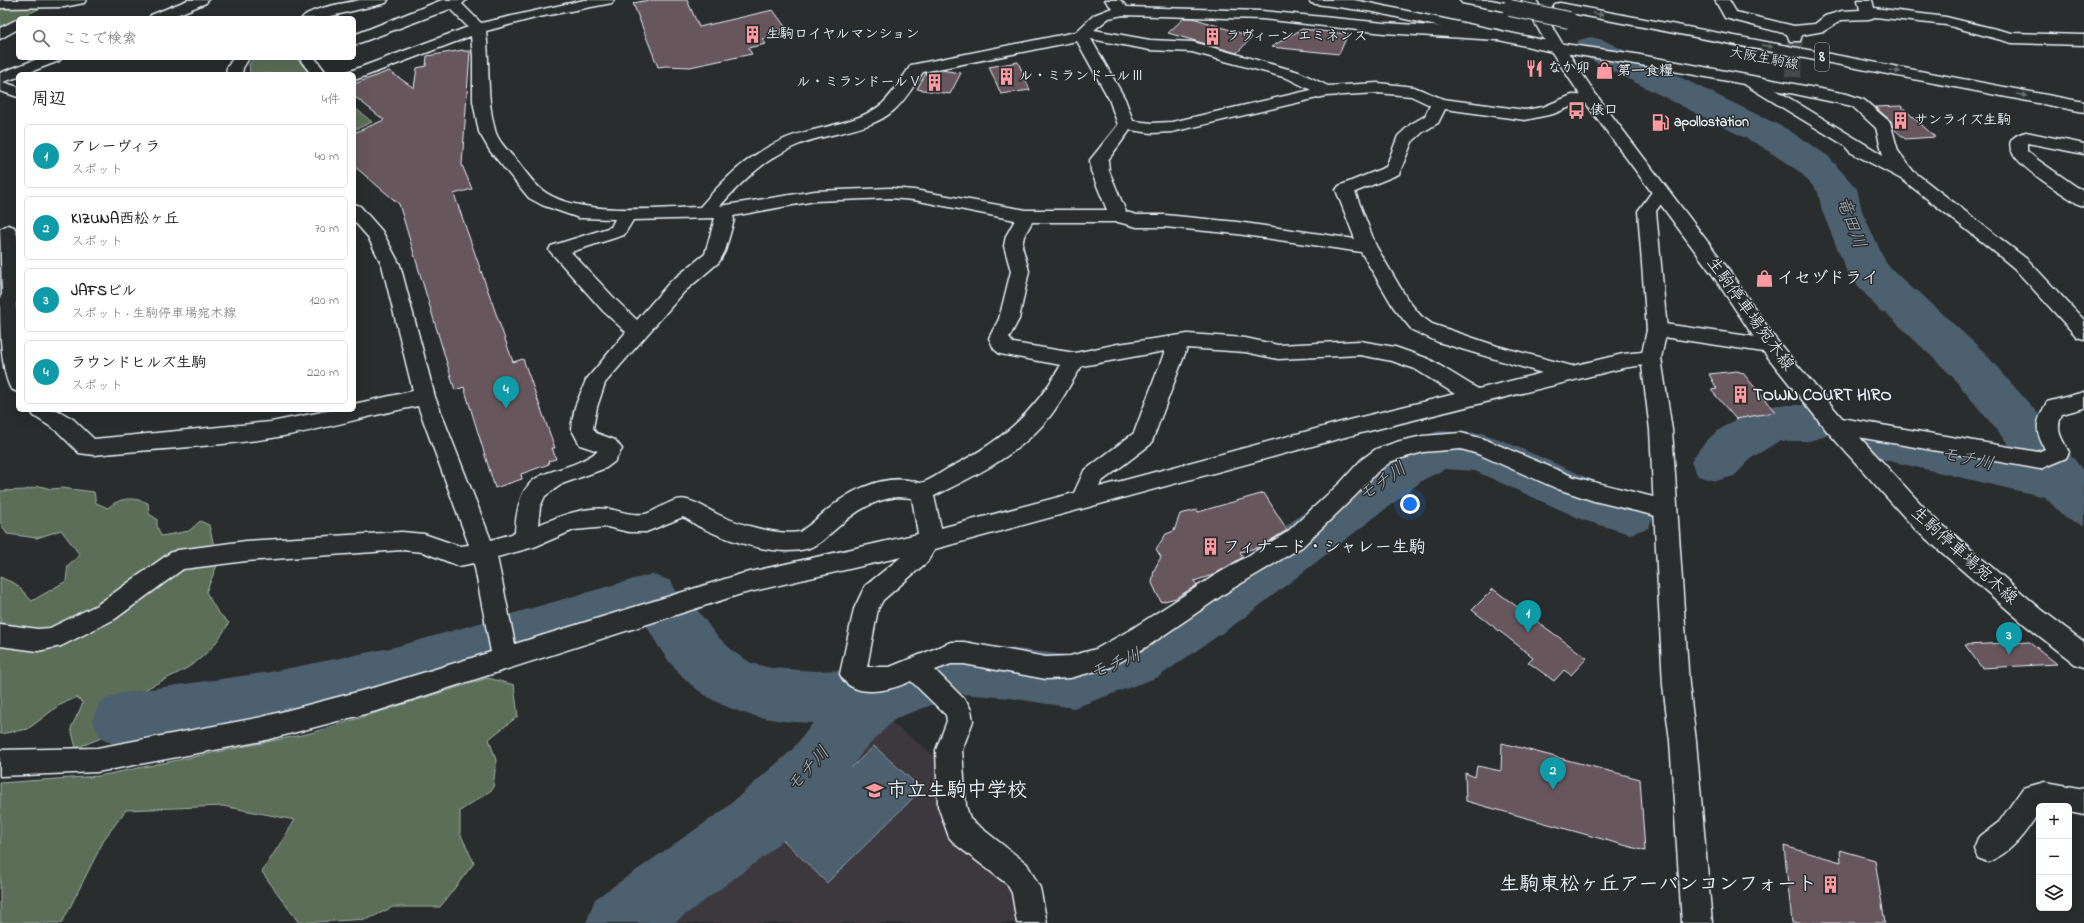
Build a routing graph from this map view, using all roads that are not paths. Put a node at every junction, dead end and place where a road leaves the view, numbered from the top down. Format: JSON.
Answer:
{"nodes":[{"id":1,"x":79,"y":0,"type":"edge"},
{"id":2,"x":201,"y":0,"type":"edge"},
{"id":3,"x":381,"y":0,"type":"edge"},
{"id":4,"x":607,"y":0,"type":"edge"},
{"id":5,"x":1112,"y":0,"type":"edge"},
{"id":6,"x":1316,"y":0,"type":"edge"},
{"id":7,"x":1467,"y":0,"type":"edge"},
{"id":8,"x":1524,"y":0,"type":"edge"},
{"id":9,"x":1529,"y":0,"type":"edge"},
{"id":10,"x":1720,"y":0,"type":"edge"},
{"id":11,"x":453,"y":1,"type":"edge"},
{"id":12,"x":64,"y":3,"type":"junction"},
{"id":13,"x":0,"y":4,"type":"edge"},
{"id":14,"x":1866,"y":6,"type":"edge"},
{"id":15,"x":1123,"y":11,"type":"junction"},
{"id":16,"x":32,"y":16,"type":"edge"},
{"id":17,"x":161,"y":16,"type":"edge"},
{"id":18,"x":315,"y":16,"type":"edge"},
{"id":19,"x":16,"y":24,"type":"edge"},
{"id":20,"x":478,"y":28,"type":"junction"},
{"id":21,"x":0,"y":34,"type":"edge"},
{"id":22,"x":1082,"y":35,"type":"junction"},
{"id":23,"x":1497,"y":35,"type":"junction"},
{"id":24,"x":356,"y":39,"type":"edge"},
{"id":25,"x":2084,"y":40,"type":"edge"},
{"id":26,"x":1557,"y":48,"type":"junction"},
{"id":27,"x":49,"y":60,"type":"edge"},
{"id":28,"x":240,"y":60,"type":"edge"},
{"id":29,"x":308,"y":60,"type":"edge"},
{"id":30,"x":16,"y":72,"type":"edge"},
{"id":31,"x":16,"y":72,"type":"edge"},
{"id":32,"x":234,"y":72,"type":"edge"},
{"id":33,"x":318,"y":72,"type":"edge"},
{"id":34,"x":356,"y":74,"type":"edge"},
{"id":35,"x":0,"y":78,"type":"edge"},
{"id":36,"x":1750,"y":82,"type":"junction"},
{"id":37,"x":0,"y":86,"type":"edge"},
{"id":38,"x":16,"y":91,"type":"edge"},
{"id":39,"x":1326,"y":91,"type":"junction"},
{"id":40,"x":1591,"y":99,"type":"junction"},
{"id":41,"x":1439,"y":103,"type":"junction"},
{"id":42,"x":2084,"y":107,"type":"edge"},
{"id":43,"x":2039,"y":114,"type":"dead end"},
{"id":44,"x":1126,"y":125,"type":"junction"},
{"id":45,"x":2084,"y":149,"type":"edge"},
{"id":46,"x":1909,"y":176,"type":"junction"},
{"id":47,"x":1660,"y":193,"type":"junction"},
{"id":48,"x":2084,"y":200,"type":"edge"},
{"id":49,"x":356,"y":212,"type":"edge"},
{"id":50,"x":714,"y":212,"type":"junction"},
{"id":51,"x":627,"y":214,"type":"junction"},
{"id":52,"x":1026,"y":216,"type":"junction"},
{"id":53,"x":1118,"y":216,"type":"junction"},
{"id":54,"x":1356,"y":218,"type":"junction"},
{"id":55,"x":8,"y":231,"type":"dead end"},
{"id":56,"x":1326,"y":240,"type":"junction"},
{"id":57,"x":1367,"y":247,"type":"junction"},
{"id":58,"x":3,"y":305,"type":"edge"},
{"id":59,"x":1657,"y":330,"type":"junction"},
{"id":60,"x":639,"y":332,"type":"junction"},
{"id":61,"x":2084,"y":332,"type":"edge"},
{"id":62,"x":1176,"y":343,"type":"junction"},
{"id":63,"x":1770,"y":346,"type":"junction"},
{"id":64,"x":1651,"y":358,"type":"junction"},
{"id":65,"x":1075,"y":360,"type":"junction"},
{"id":66,"x":1573,"y":374,"type":"junction"},
{"id":67,"x":16,"y":381,"type":"edge"},
{"id":68,"x":425,"y":397,"type":"junction"},
{"id":69,"x":1475,"y":397,"type":"junction"},
{"id":70,"x":2084,"y":400,"type":"edge"},
{"id":71,"x":356,"y":411,"type":"edge"},
{"id":72,"x":44,"y":412,"type":"edge"},
{"id":73,"x":353,"y":412,"type":"edge"},
{"id":74,"x":1835,"y":425,"type":"junction"},
{"id":75,"x":922,"y":492,"type":"junction"},
{"id":76,"x":1082,"y":500,"type":"junction"},
{"id":77,"x":1665,"y":509,"type":"junction"},
{"id":78,"x":526,"y":540,"type":"junction"},
{"id":79,"x":929,"y":540,"type":"junction"},
{"id":80,"x":484,"y":553,"type":"junction"},
{"id":81,"x":0,"y":635,"type":"edge"},
{"id":82,"x":502,"y":648,"type":"junction"},
{"id":83,"x":2084,"y":656,"type":"edge"},
{"id":84,"x":916,"y":669,"type":"junction"},
{"id":85,"x":0,"y":763,"type":"edge"},
{"id":86,"x":2084,"y":802,"type":"edge"},
{"id":87,"x":1988,"y":848,"type":"dead end"},
{"id":88,"x":1032,"y":923,"type":"edge"},
{"id":89,"x":1697,"y":923,"type":"edge"}],
"edges":[{"from":1,"to":12,"type":"street"},
{"from":2,"to":17,"type":"street"},
{"from":3,"to":18,"type":"street"},
{"from":4,"to":20,"type":"street"},
{"from":5,"to":15,"type":"street"},
{"from":6,"to":23,"type":"street"},
{"from":7,"to":43,"type":"street","name":"大阪生駒線","number":"8","bridge":true},
{"from":8,"to":42,"type":"street","name":"大阪生駒線","number":"8","one_way":true},
{"from":9,"to":26,"type":"street","name":"生駒停車場宛木線"},
{"from":10,"to":14,"type":"street"},
{"from":11,"to":20,"type":"street"},
{"from":11,"to":24,"type":"street"},
{"from":12,"to":13,"type":"street"},
{"from":12,"to":16,"type":"street"},
{"from":14,"to":25,"type":"street"},
{"from":15,"to":22,"type":"street"},
{"from":15,"to":23,"type":"street"},
{"from":19,"to":21,"type":"street"},
{"from":20,"to":34,"type":"street"},
{"from":20,"to":51,"type":"street"},
{"from":22,"to":39,"type":"street"},
{"from":22,"to":44,"type":"street"},
{"from":22,"to":50,"type":"street"},
{"from":23,"to":26,"type":"street"},
{"from":26,"to":36,"type":"street"},
{"from":26,"to":40,"type":"street","name":"生駒停車場宛木線"},
{"from":27,"to":30,"type":"street"},
{"from":28,"to":32,"type":"street"},
{"from":29,"to":33,"type":"street"},
{"from":31,"to":35,"type":"street"},
{"from":36,"to":46,"type":"street"},
{"from":36,"to":46,"type":"street"},
{"from":37,"to":38,"type":"street"},
{"from":39,"to":41,"type":"street"},
{"from":39,"to":44,"type":"street"},
{"from":40,"to":41,"type":"street"},
{"from":40,"to":47,"type":"street","name":"生駒停車場宛木線"},
{"from":41,"to":54,"type":"street"},
{"from":44,"to":53,"type":"street"},
{"from":45,"to":48,"type":"street"},
{"from":46,"to":61,"type":"street"},
{"from":47,"to":59,"type":"street"},
{"from":47,"to":63,"type":"street","name":"生駒停車場宛木線"},
{"from":49,"to":68,"type":"street"},
{"from":50,"to":51,"type":"street"},
{"from":50,"to":52,"type":"street"},
{"from":50,"to":60,"type":"street"},
{"from":51,"to":60,"type":"street"},
{"from":52,"to":53,"type":"street"},
{"from":52,"to":65,"type":"street"},
{"from":53,"to":56,"type":"street"},
{"from":54,"to":56,"type":"street"},
{"from":54,"to":57,"type":"street"},
{"from":55,"to":58,"type":"street"},
{"from":56,"to":57,"type":"street"},
{"from":57,"to":66,"type":"street"},
{"from":58,"to":67,"type":"street"},
{"from":59,"to":63,"type":"street"},
{"from":59,"to":64,"type":"street"},
{"from":60,"to":78,"type":"street"},
{"from":62,"to":65,"type":"street"},
{"from":62,"to":69,"type":"street"},
{"from":62,"to":76,"type":"street"},
{"from":63,"to":74,"type":"street","name":"生駒停車場宛木線"},
{"from":64,"to":66,"type":"street"},
{"from":64,"to":77,"type":"street"},
{"from":65,"to":75,"type":"street"},
{"from":66,"to":69,"type":"street"},
{"from":68,"to":71,"type":"street"},
{"from":68,"to":80,"type":"street"},
{"from":69,"to":76,"type":"street"},
{"from":70,"to":74,"type":"street"},
{"from":72,"to":73,"type":"street"},
{"from":74,"to":83,"type":"street","name":"生駒停車場宛木線"},
{"from":75,"to":78,"type":"street"},
{"from":75,"to":79,"type":"street"},
{"from":76,"to":79,"type":"street"},
{"from":77,"to":84,"type":"street"},
{"from":77,"to":89,"type":"street"},
{"from":78,"to":80,"type":"street"},
{"from":79,"to":82,"type":"street"},
{"from":79,"to":84,"type":"street"},
{"from":80,"to":81,"type":"street"},
{"from":80,"to":82,"type":"street"},
{"from":82,"to":85,"type":"street"},
{"from":84,"to":88,"type":"street"},
{"from":86,"to":87,"type":"street"}]}
